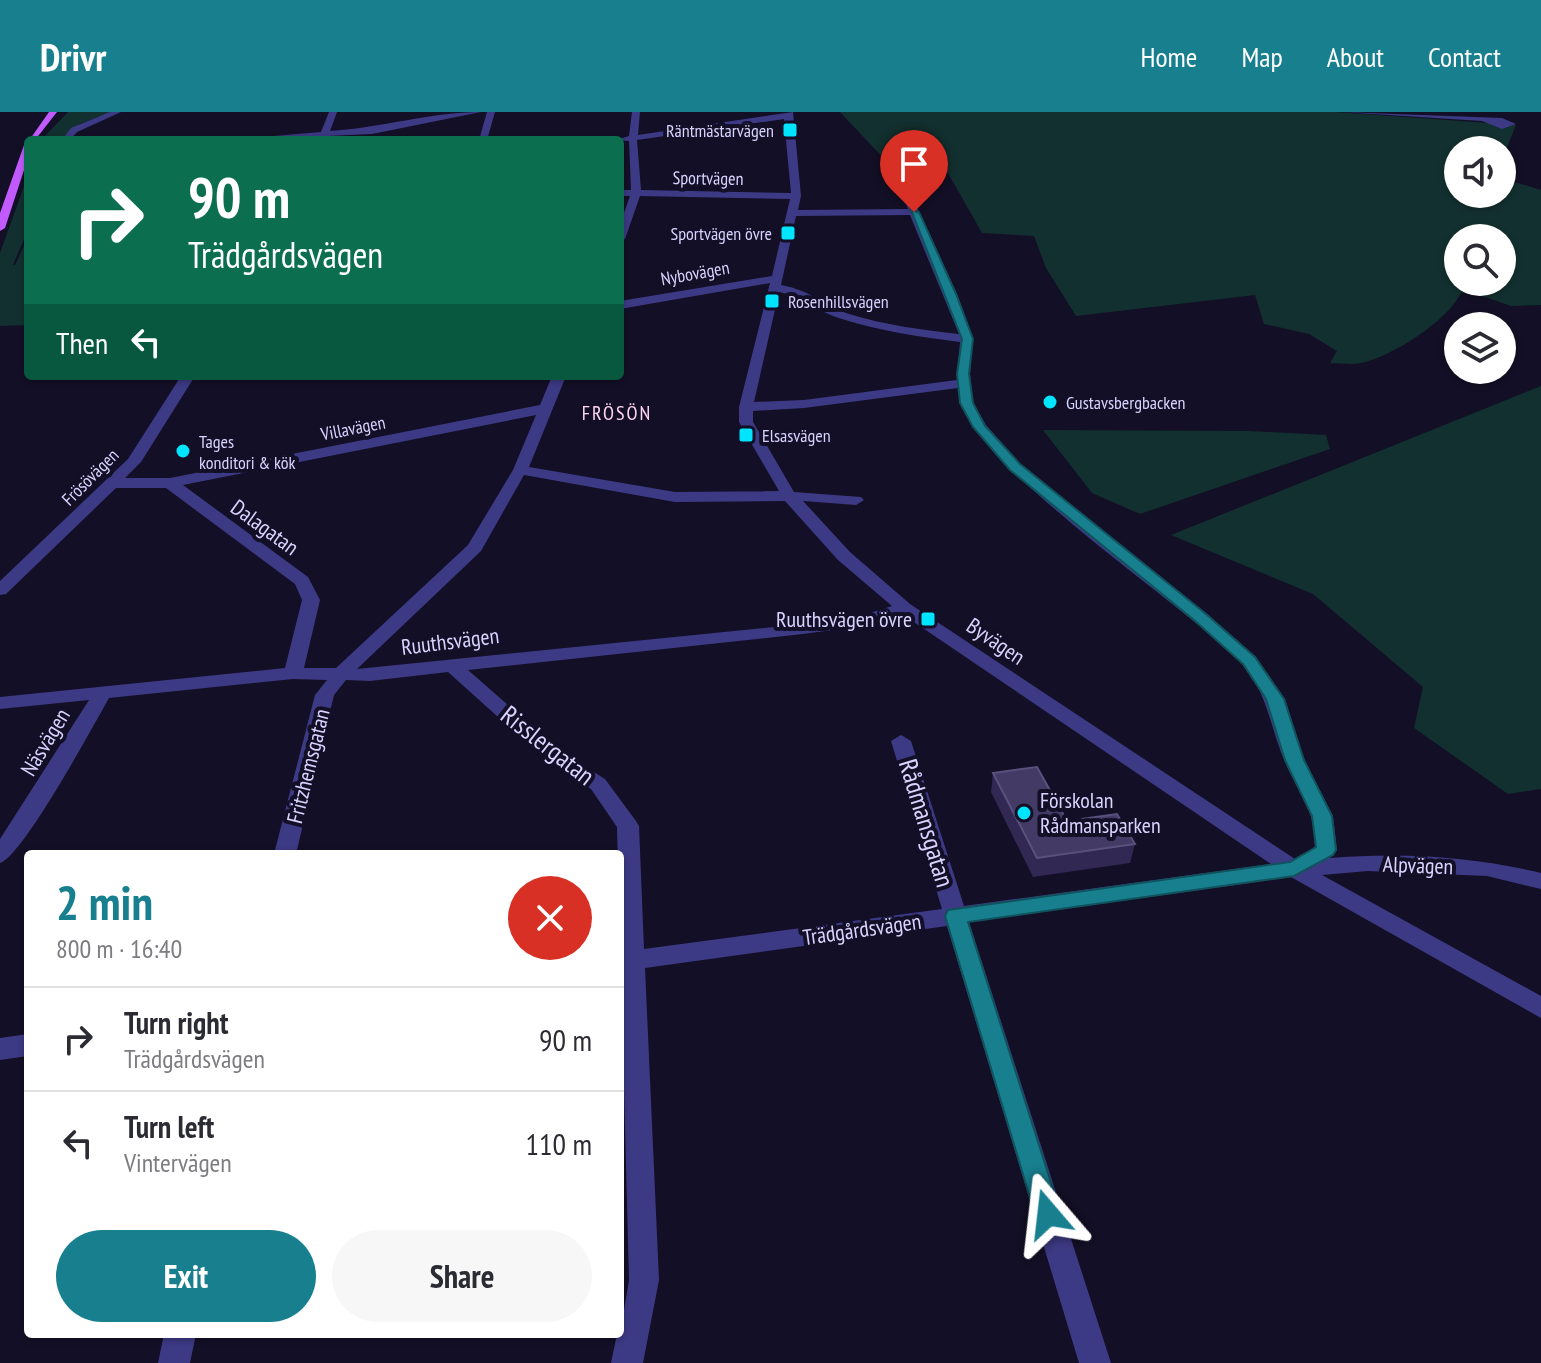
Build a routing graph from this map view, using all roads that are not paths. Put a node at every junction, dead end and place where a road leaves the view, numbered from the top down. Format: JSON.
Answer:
{"nodes":[{"id":1,"x":53,"y":112,"type":"edge"},
{"id":2,"x":117,"y":112,"type":"edge"},
{"id":3,"x":333,"y":112,"type":"edge"},
{"id":4,"x":477,"y":112,"type":"edge"},
{"id":5,"x":491,"y":112,"type":"edge"},
{"id":6,"x":636,"y":112,"type":"edge"},
{"id":7,"x":739,"y":112,"type":"edge"},
{"id":8,"x":1346,"y":112,"type":"edge"},
{"id":9,"x":790,"y":114,"type":"edge"},
{"id":10,"x":1486,"y":121,"type":"dead end"},
{"id":11,"x":742,"y":123,"type":"junction"},
{"id":12,"x":35,"y":136,"type":"edge"},
{"id":13,"x":69,"y":136,"type":"edge"},
{"id":14,"x":324,"y":136,"type":"edge"},
{"id":15,"x":337,"y":136,"type":"edge"},
{"id":16,"x":484,"y":136,"type":"edge"},
{"id":17,"x":633,"y":138,"type":"junction"},
{"id":18,"x":624,"y":139,"type":"edge"},
{"id":19,"x":24,"y":159,"type":"edge"},
{"id":20,"x":887,"y":172,"type":"dead end"},
{"id":21,"x":624,"y":193,"type":"edge"},
{"id":22,"x":636,"y":193,"type":"junction"},
{"id":23,"x":796,"y":196,"type":"junction"},
{"id":24,"x":914,"y":212,"type":"junction"},
{"id":25,"x":793,"y":213,"type":"junction"},
{"id":26,"x":0,"y":228,"type":"edge"},
{"id":27,"x":624,"y":228,"type":"edge"},
{"id":28,"x":776,"y":283,"type":"junction"},
{"id":29,"x":624,"y":304,"type":"edge"},
{"id":30,"x":967,"y":339,"type":"junction"},
{"id":31,"x":187,"y":380,"type":"edge"},
{"id":32,"x":557,"y":380,"type":"edge"},
{"id":33,"x":965,"y":383,"type":"junction"},
{"id":34,"x":746,"y":407,"type":"junction"},
{"id":35,"x":543,"y":409,"type":"junction"},
{"id":36,"x":520,"y":470,"type":"junction"},
{"id":37,"x":115,"y":483,"type":"junction"},
{"id":38,"x":170,"y":483,"type":"junction"},
{"id":39,"x":789,"y":496,"type":"junction"},
{"id":40,"x":856,"y":500,"type":"dead end"},
{"id":41,"x":0,"y":590,"type":"edge"},
{"id":42,"x":904,"y":608,"type":"junction"},
{"id":43,"x":451,"y":665,"type":"junction"},
{"id":44,"x":293,"y":673,"type":"junction"},
{"id":45,"x":340,"y":675,"type":"junction"},
{"id":46,"x":102,"y":694,"type":"junction"},
{"id":47,"x":0,"y":703,"type":"edge"},
{"id":48,"x":901,"y":741,"type":"dead end"},
{"id":49,"x":286,"y":850,"type":"edge"},
{"id":50,"x":0,"y":855,"type":"edge"},
{"id":51,"x":1294,"y":869,"type":"junction"},
{"id":52,"x":1541,"y":881,"type":"edge"},
{"id":53,"x":955,"y":916,"type":"junction"},
{"id":54,"x":627,"y":962,"type":"edge"},
{"id":55,"x":1541,"y":1008,"type":"edge"},
{"id":56,"x":24,"y":1046,"type":"edge"},
{"id":57,"x":0,"y":1049,"type":"edge"},
{"id":58,"x":179,"y":1338,"type":"edge"},
{"id":59,"x":174,"y":1363,"type":"edge"},
{"id":60,"x":627,"y":1363,"type":"edge"},
{"id":61,"x":1095,"y":1363,"type":"edge"}],
"edges":[{"from":1,"to":12,"type":"main road"},
{"from":2,"to":13,"type":"street"},
{"from":3,"to":14,"type":"street"},
{"from":4,"to":15,"type":"street"},
{"from":5,"to":16,"type":"street"},
{"from":6,"to":17,"type":"street"},
{"from":7,"to":11,"type":"street"},
{"from":8,"to":10,"type":"street"},
{"from":9,"to":11,"type":"street"},
{"from":9,"to":23,"type":"street"},
{"from":11,"to":17,"type":"street"},
{"from":17,"to":18,"type":"street"},
{"from":17,"to":22,"type":"street"},
{"from":19,"to":26,"type":"main road"},
{"from":20,"to":24,"type":"street"},
{"from":21,"to":22,"type":"street","name":"Sportvägen"},
{"from":22,"to":23,"type":"street","name":"Sportvägen"},
{"from":22,"to":27,"type":"street"},
{"from":23,"to":25,"type":"street"},
{"from":24,"to":25,"type":"street"},
{"from":24,"to":30,"type":"street"},
{"from":25,"to":28,"type":"street"},
{"from":28,"to":29,"type":"street","name":"Nybovägen"},
{"from":28,"to":30,"type":"street"},
{"from":28,"to":34,"type":"street"},
{"from":30,"to":33,"type":"street"},
{"from":31,"to":37,"type":"street","name":"Frösövägen"},
{"from":32,"to":35,"type":"street","name":"Fritzhemsgatan"},
{"from":33,"to":34,"type":"street"},
{"from":33,"to":51,"type":"street"},
{"from":34,"to":39,"type":"street","name":"Byvägen"},
{"from":35,"to":36,"type":"street","name":"Fritzhemsgatan"},
{"from":35,"to":38,"type":"street","name":"Villavägen"},
{"from":36,"to":39,"type":"street"},
{"from":36,"to":45,"type":"street","name":"Fritzhemsgatan"},
{"from":37,"to":38,"type":"street"},
{"from":37,"to":41,"type":"street","name":"Frösövägen"},
{"from":38,"to":44,"type":"street","name":"Dalagatan"},
{"from":39,"to":40,"type":"street"},
{"from":39,"to":42,"type":"street","name":"Byvägen"},
{"from":42,"to":43,"type":"street","name":"Ruuthsvägen"},
{"from":42,"to":51,"type":"street","name":"Byvägen"},
{"from":43,"to":45,"type":"street","name":"Ruuthsvägen"},
{"from":43,"to":54,"type":"street","name":"Risslergatan"},
{"from":44,"to":45,"type":"street","name":"Ruuthsvägen"},
{"from":44,"to":46,"type":"street","name":"Ruuthsvägen"},
{"from":45,"to":49,"type":"street","name":"Fritzhemsgatan"},
{"from":46,"to":47,"type":"street","name":"Ruuthsvägen"},
{"from":46,"to":50,"type":"street","name":"Näsvägen"},
{"from":48,"to":53,"type":"street","name":"Rådmansgatan"},
{"from":51,"to":52,"type":"street","name":"Alpvägen"},
{"from":51,"to":53,"type":"street","name":"Trädgårdsvägen"},
{"from":51,"to":55,"type":"street","name":"Byvägen"},
{"from":53,"to":54,"type":"street","name":"Trädgårdsvägen"},
{"from":53,"to":61,"type":"street","name":"Rådmansgatan"},
{"from":54,"to":60,"type":"street","name":"Risslergatan"},
{"from":56,"to":57,"type":"street"},
{"from":58,"to":59,"type":"street"}]}
